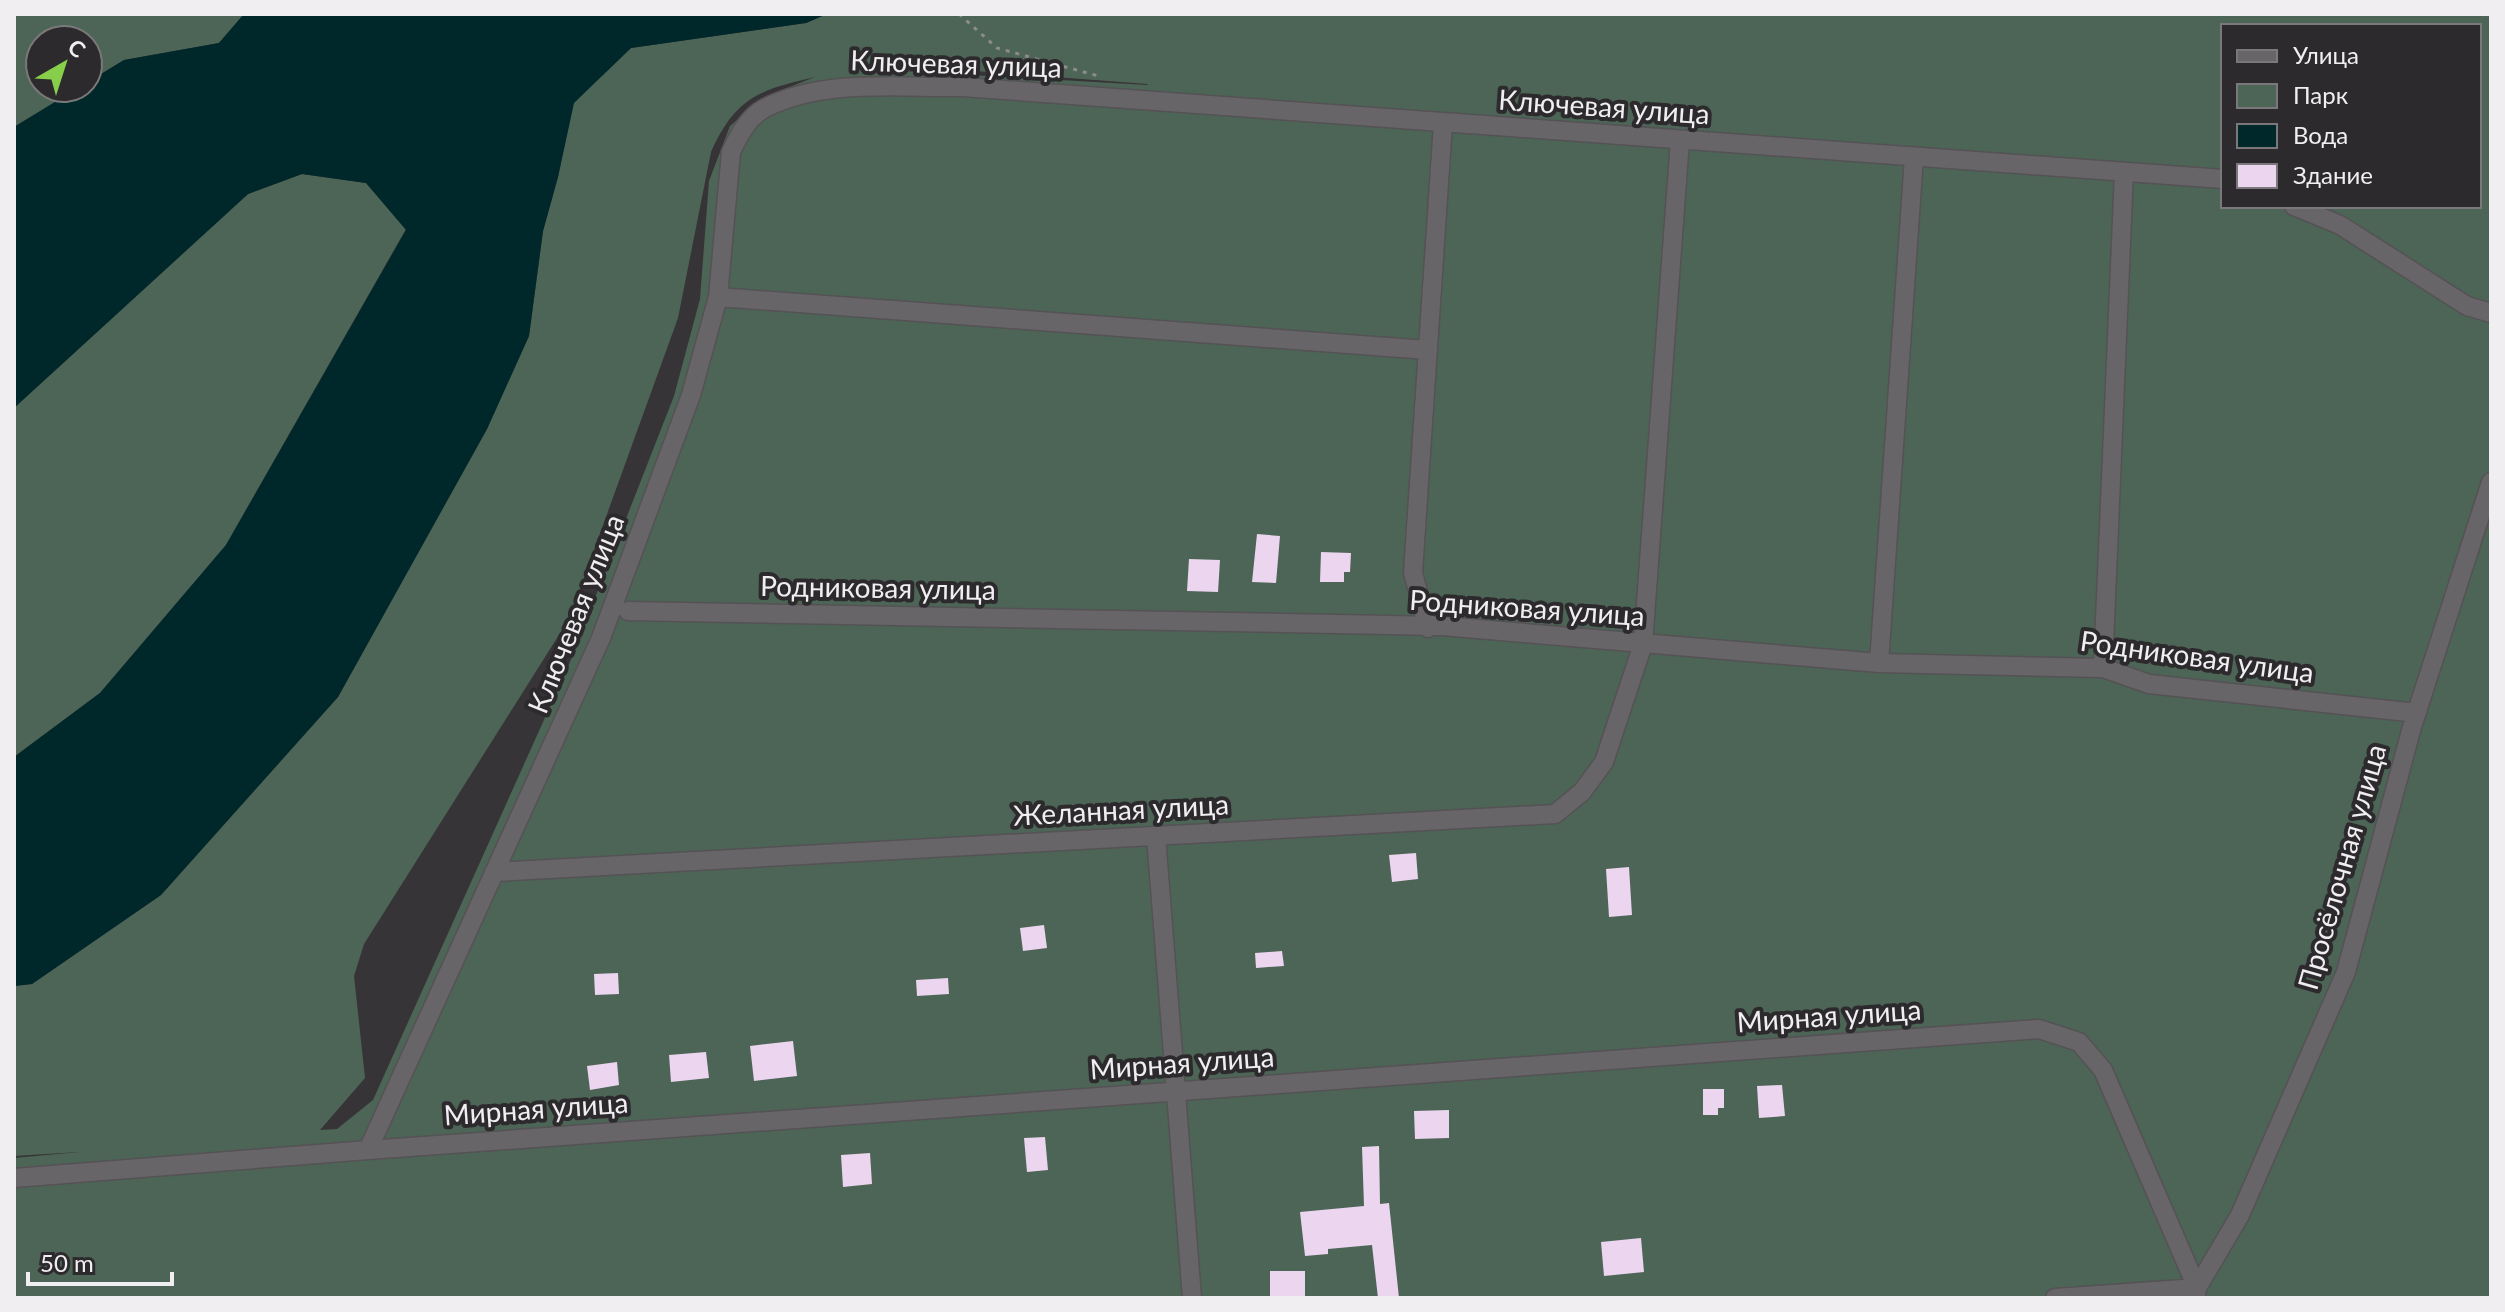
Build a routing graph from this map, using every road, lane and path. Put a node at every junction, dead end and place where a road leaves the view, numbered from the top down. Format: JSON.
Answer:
{"nodes":[{"id":1,"x":959,"y":14,"type":"edge"},
{"id":2,"x":1103,"y":77,"type":"dead end"},
{"id":3,"x":1443,"y":123,"type":"junction"},
{"id":4,"x":1680,"y":140,"type":"junction"},
{"id":5,"x":1914,"y":157,"type":"junction"},
{"id":6,"x":2124,"y":172,"type":"junction"},
{"id":7,"x":2221,"y":179,"type":"edge"},
{"id":8,"x":2299,"y":208,"type":"edge"},
{"id":9,"x":718,"y":297,"type":"junction"},
{"id":10,"x":2491,"y":313,"type":"edge"},
{"id":11,"x":1428,"y":350,"type":"junction"},
{"id":12,"x":2491,"y":482,"type":"edge"},
{"id":13,"x":628,"y":611,"type":"dead end"},
{"id":14,"x":1428,"y":628,"type":"junction"},
{"id":15,"x":1643,"y":644,"type":"junction"},
{"id":16,"x":1879,"y":663,"type":"junction"},
{"id":17,"x":2103,"y":668,"type":"junction"},
{"id":18,"x":2417,"y":713,"type":"junction"},
{"id":19,"x":1156,"y":836,"type":"junction"},
{"id":20,"x":494,"y":872,"type":"junction"},
{"id":21,"x":1176,"y":1091,"type":"junction"},
{"id":22,"x":368,"y":1150,"type":"junction"},
{"id":23,"x":14,"y":1178,"type":"edge"},
{"id":24,"x":2196,"y":1293,"type":"edge"},
{"id":25,"x":1192,"y":1298,"type":"edge"},
{"id":26,"x":2055,"y":1298,"type":"edge"}],
"edges":[{"from":1,"to":2,"type":"path"},
{"from":3,"to":4,"type":"street","name":"Ключевая улица"},
{"from":3,"to":9,"type":"street","name":"Ключевая улица"},
{"from":3,"to":11,"type":"street"},
{"from":4,"to":5,"type":"street","name":"Ключевая улица"},
{"from":4,"to":15,"type":"street","name":"Желанная улица"},
{"from":5,"to":6,"type":"street","name":"Ключевая улица"},
{"from":5,"to":16,"type":"street"},
{"from":6,"to":7,"type":"street","name":"Ключевая улица"},
{"from":6,"to":17,"type":"street"},
{"from":8,"to":10,"type":"street"},
{"from":9,"to":11,"type":"street"},
{"from":9,"to":20,"type":"street","name":"Ключевая улица"},
{"from":11,"to":14,"type":"street"},
{"from":12,"to":18,"type":"street","name":"Просёлочная улица"},
{"from":13,"to":14,"type":"street","name":"Родниковая улица"},
{"from":14,"to":15,"type":"street","name":"Родниковая улица"},
{"from":15,"to":16,"type":"street","name":"Родниковая улица"},
{"from":15,"to":19,"type":"street","name":"Желанная улица"},
{"from":16,"to":17,"type":"street","name":"Родниковая улица"},
{"from":17,"to":18,"type":"street","name":"Родниковая улица"},
{"from":18,"to":24,"type":"street","name":"Просёлочная улица"},
{"from":19,"to":20,"type":"street","name":"Желанная улица"},
{"from":19,"to":21,"type":"street"},
{"from":20,"to":22,"type":"street","name":"Ключевая улица"},
{"from":21,"to":22,"type":"street","name":"Мирная улица"},
{"from":21,"to":24,"type":"street","name":"Мирная улица"},
{"from":21,"to":25,"type":"street"},
{"from":22,"to":23,"type":"street","name":"Мирная улица"},
{"from":24,"to":26,"type":"street"}]}
